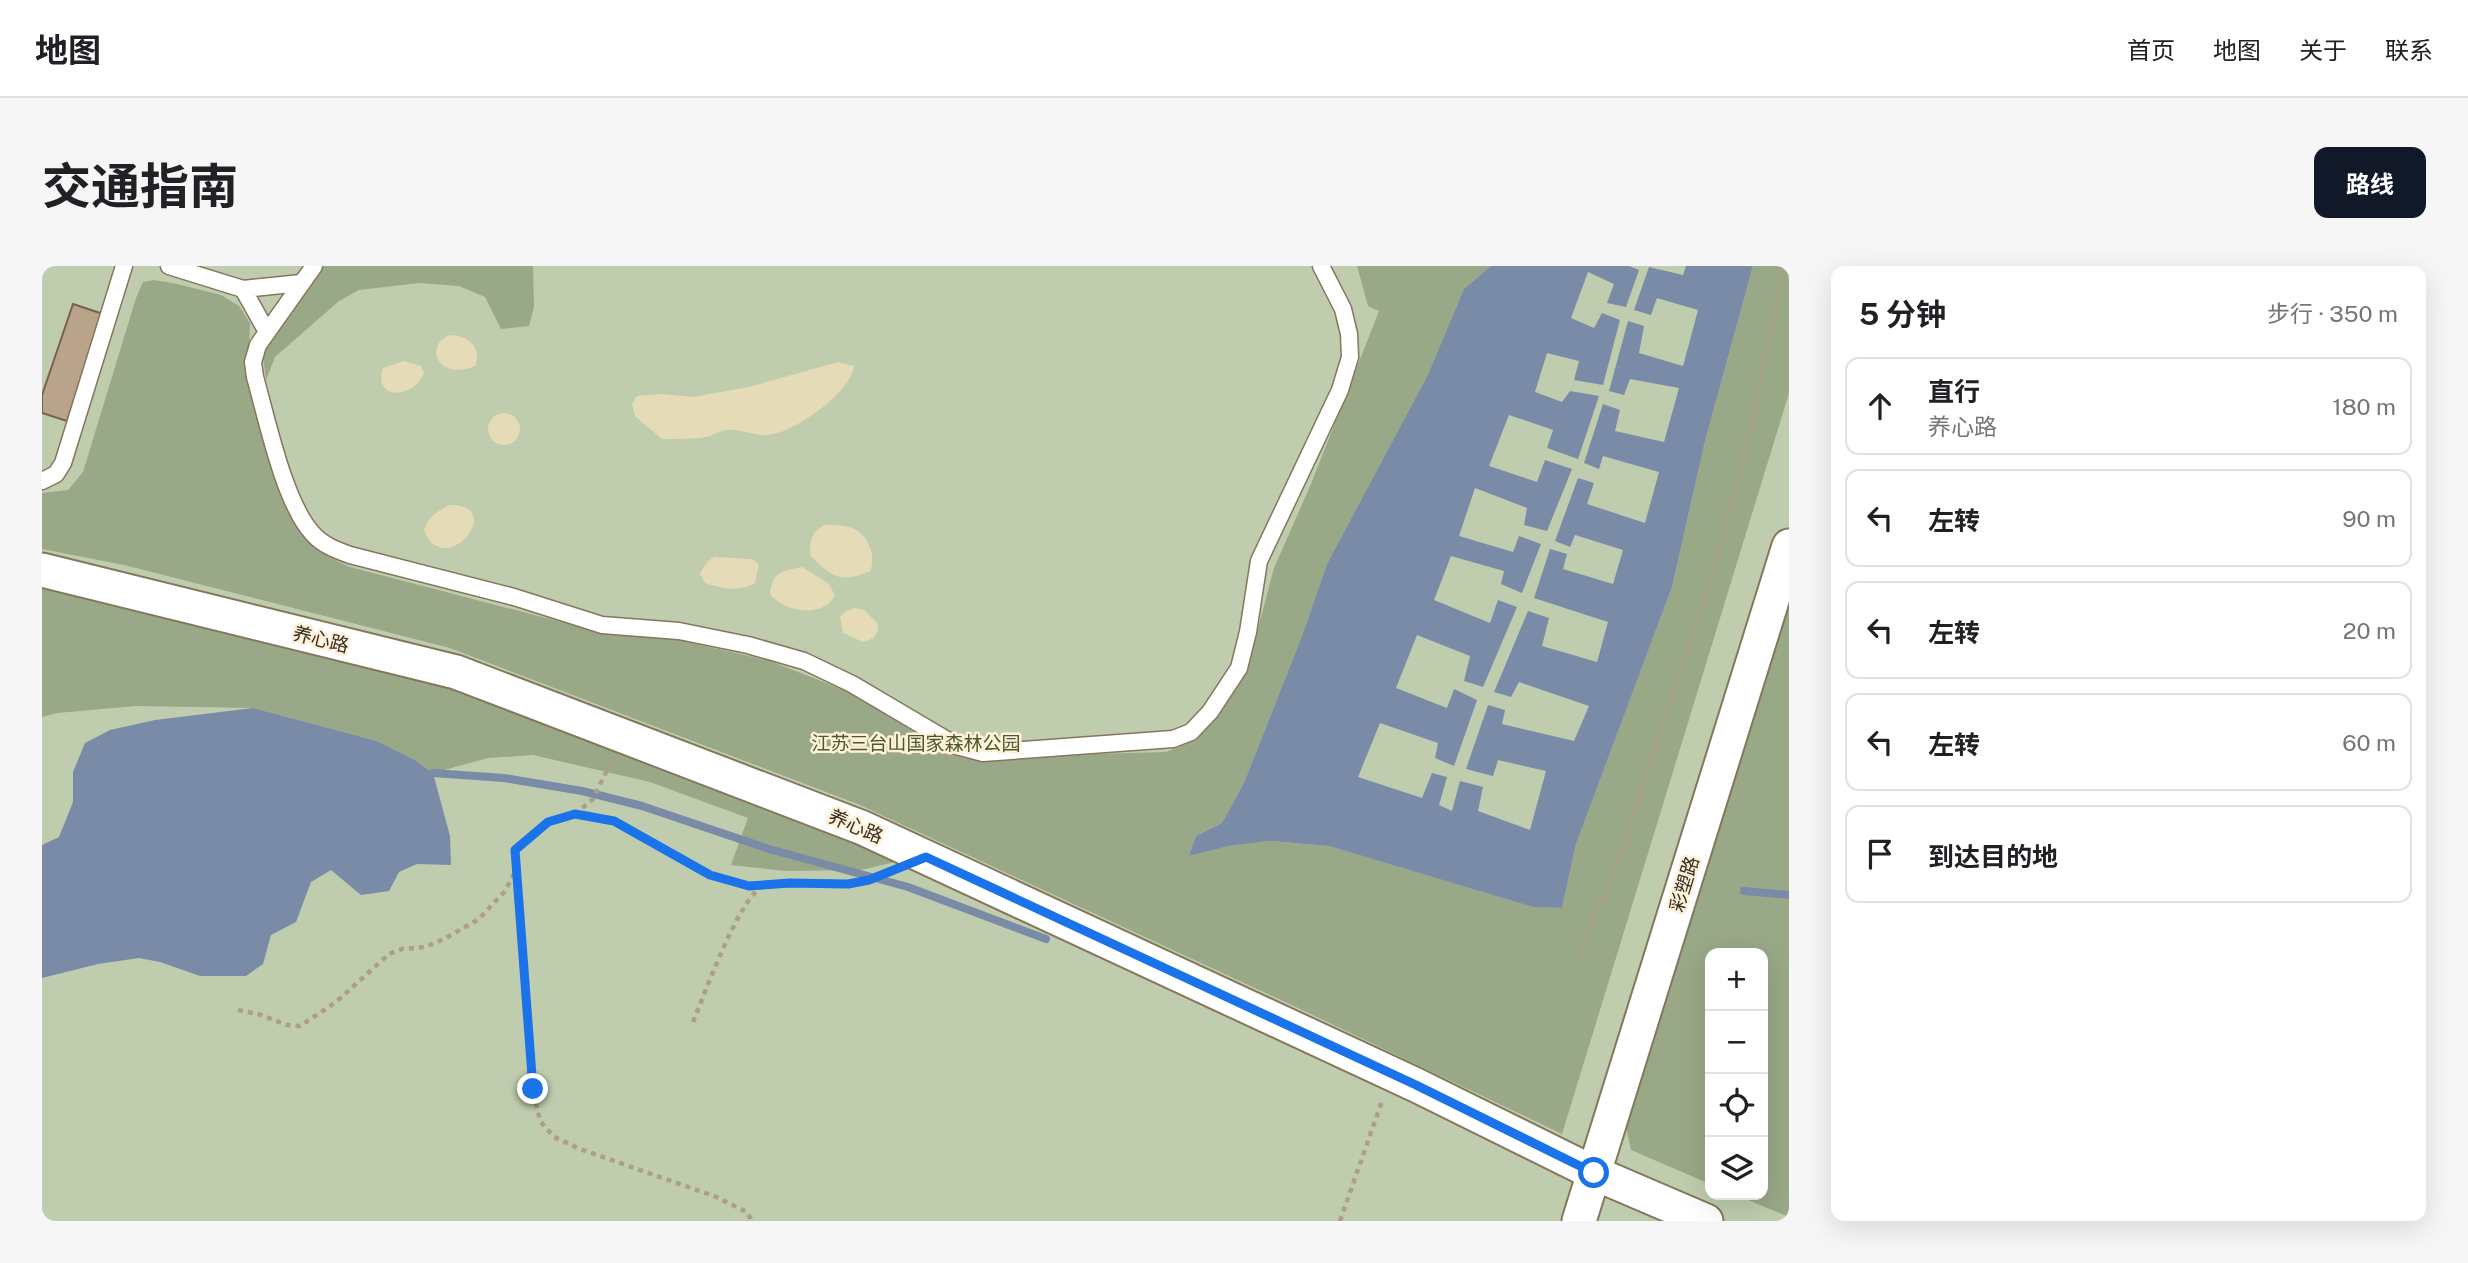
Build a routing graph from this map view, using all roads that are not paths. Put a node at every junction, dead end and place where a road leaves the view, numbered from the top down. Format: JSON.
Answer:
{"nodes":[{"id":1,"x":124,"y":266,"type":"edge"},
{"id":2,"x":169,"y":266,"type":"edge"},
{"id":3,"x":314,"y":266,"type":"edge"},
{"id":4,"x":1321,"y":266,"type":"edge"},
{"id":5,"x":301,"y":283,"type":"junction"},
{"id":6,"x":243,"y":289,"type":"junction"},
{"id":7,"x":267,"y":332,"type":"junction"},
{"id":8,"x":42,"y":481,"type":"edge"},
{"id":9,"x":1789,"y":546,"type":"edge"},
{"id":10,"x":42,"y":570,"type":"edge"},
{"id":11,"x":1594,"y":1173,"type":"junction"},
{"id":12,"x":1578,"y":1221,"type":"edge"},
{"id":13,"x":1706,"y":1221,"type":"edge"}],
"edges":[{"from":1,"to":8,"type":"lane"},
{"from":2,"to":6,"type":"lane"},
{"from":3,"to":5,"type":"lane"},
{"from":4,"to":7,"type":"lane"},
{"from":5,"to":6,"type":"lane"},
{"from":5,"to":7,"type":"lane"},
{"from":6,"to":7,"type":"lane"},
{"from":9,"to":11,"type":"street","name":"彩塑路"},
{"from":10,"to":11,"type":"street","name":"养心路"},
{"from":11,"to":12,"type":"street","name":"彩塑路"},
{"from":11,"to":13,"type":"street","name":"养心路"}]}
